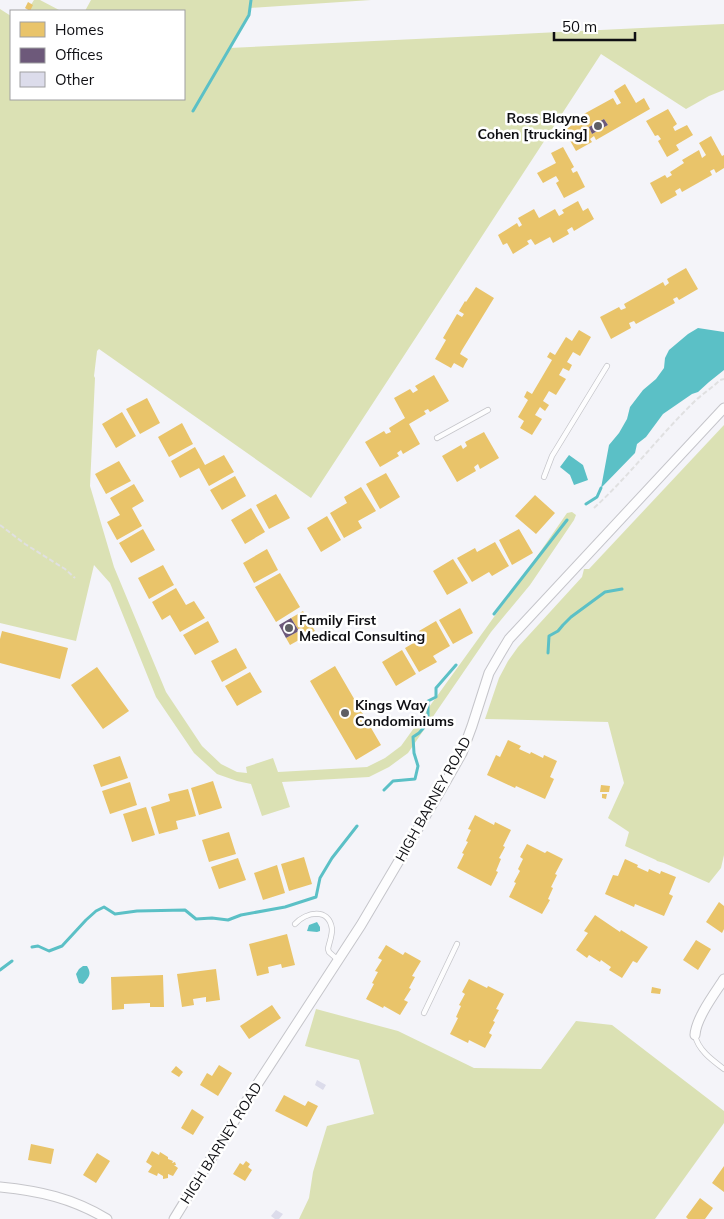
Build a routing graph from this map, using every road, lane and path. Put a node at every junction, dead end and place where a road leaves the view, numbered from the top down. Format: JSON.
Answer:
{"nodes":[{"id":1,"x":607,"y":366,"type":"dead end"},
{"id":2,"x":724,"y":379,"type":"edge"},
{"id":3,"x":724,"y":408,"type":"edge"},
{"id":4,"x":488,"y":410,"type":"dead end"},
{"id":5,"x":437,"y":438,"type":"dead end"},
{"id":6,"x":544,"y":477,"type":"dead end"},
{"id":7,"x":594,"y":508,"type":"dead end"},
{"id":8,"x":0,"y":524,"type":"edge"},
{"id":9,"x":75,"y":578,"type":"dead end"},
{"id":10,"x":295,"y":924,"type":"dead end"},
{"id":11,"x":457,"y":944,"type":"dead end"},
{"id":12,"x":338,"y":960,"type":"junction"},
{"id":13,"x":724,"y":979,"type":"edge"},
{"id":14,"x":424,"y":1013,"type":"dead end"},
{"id":15,"x":695,"y":1035,"type":"joint"},
{"id":16,"x":724,"y":1068,"type":"edge"},
{"id":17,"x":0,"y":1187,"type":"edge"},
{"id":18,"x":107,"y":1219,"type":"edge"},
{"id":19,"x":174,"y":1219,"type":"edge"}],
"edges":[{"from":1,"to":6,"type":"lane"},
{"from":2,"to":7,"type":"path"},
{"from":3,"to":12,"type":"street","name":"HIGH BARNEY ROAD"},
{"from":4,"to":5,"type":"lane"},
{"from":8,"to":9,"type":"path"},
{"from":10,"to":12,"type":"lane"},
{"from":11,"to":14,"type":"lane"},
{"from":12,"to":19,"type":"street","name":"HIGH BARNEY ROAD"},
{"from":13,"to":15,"type":"street"},
{"from":15,"to":16,"type":"lane"},
{"from":17,"to":18,"type":"street"}]}
